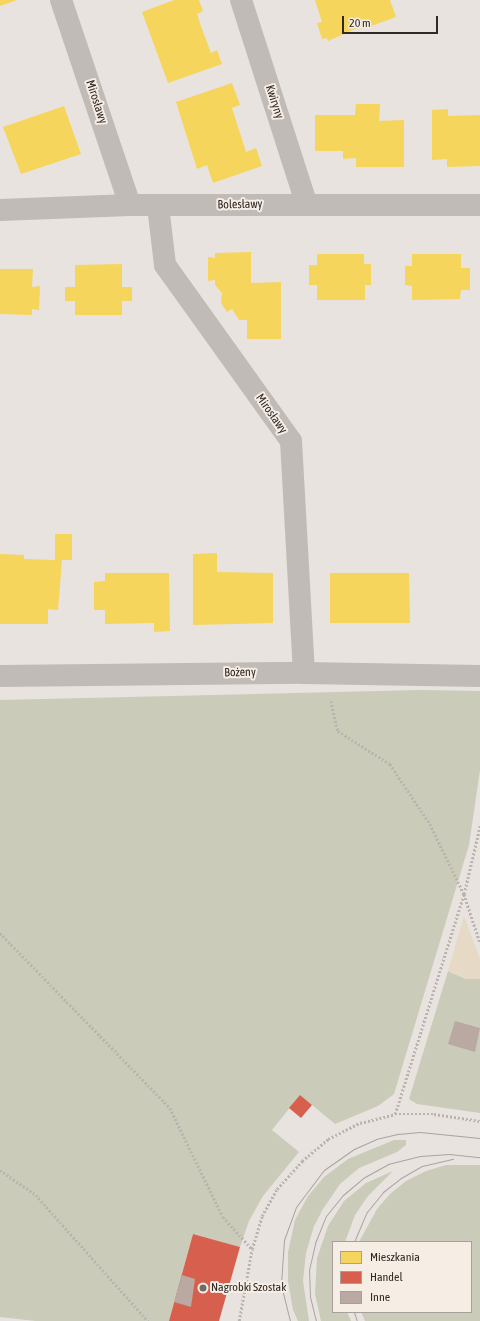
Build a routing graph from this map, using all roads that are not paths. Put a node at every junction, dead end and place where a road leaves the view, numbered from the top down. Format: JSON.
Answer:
{"nodes":[{"id":1,"x":61,"y":0,"type":"edge"},
{"id":2,"x":241,"y":0,"type":"edge"},
{"id":3,"x":306,"y":203,"type":"junction"},
{"id":4,"x":130,"y":205,"type":"junction"},
{"id":5,"x":480,"y":205,"type":"edge"},
{"id":6,"x":158,"y":206,"type":"junction"},
{"id":7,"x":0,"y":210,"type":"edge"},
{"id":8,"x":304,"y":673,"type":"junction"},
{"id":9,"x":0,"y":676,"type":"edge"},
{"id":10,"x":480,"y":676,"type":"edge"}],
"edges":[{"from":1,"to":4,"type":"street","name":"Mirosławy"},
{"from":2,"to":3,"type":"street","name":"Kwiryny"},
{"from":3,"to":5,"type":"street","name":"Bolesławy"},
{"from":3,"to":6,"type":"street","name":"Bolesławy"},
{"from":4,"to":6,"type":"street","name":"Bolesławy"},
{"from":4,"to":7,"type":"street","name":"Bolesławy"},
{"from":6,"to":8,"type":"street","name":"Mirosławy"},
{"from":8,"to":9,"type":"street","name":"Bożeny"},
{"from":8,"to":10,"type":"street","name":"Bożeny"}]}
